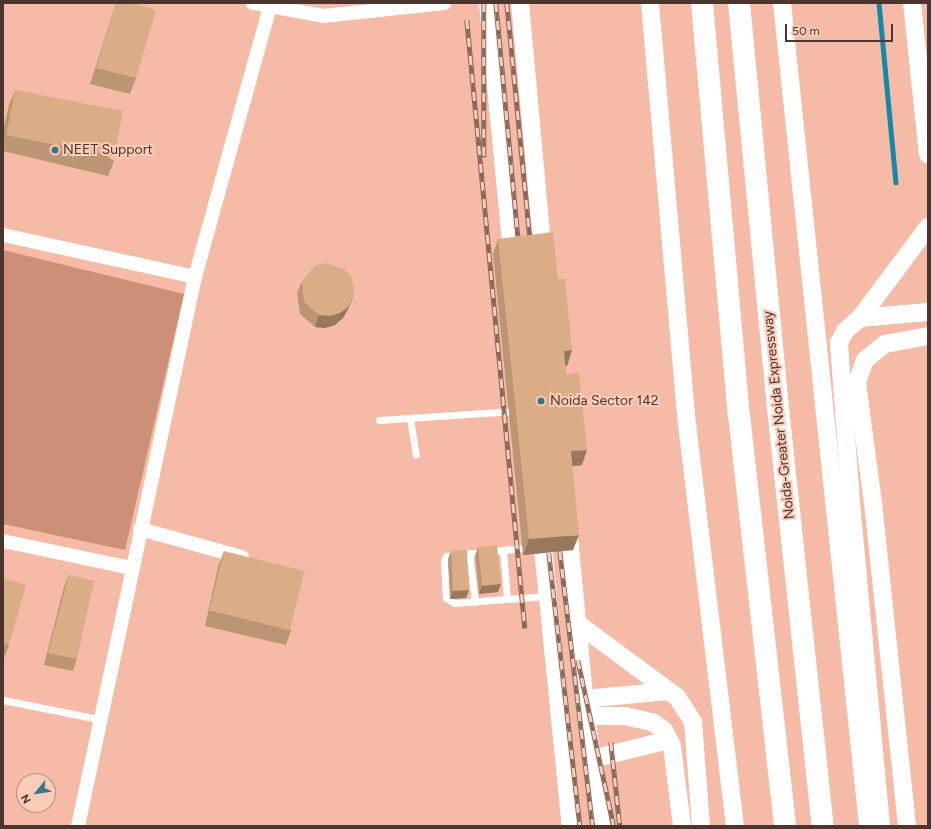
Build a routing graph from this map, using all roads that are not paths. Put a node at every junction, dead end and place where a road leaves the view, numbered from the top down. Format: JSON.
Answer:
{"nodes":[{"id":1,"x":253,"y":3,"type":"edge"},
{"id":2,"x":444,"y":3,"type":"edge"},
{"id":3,"x":488,"y":3,"type":"edge"},
{"id":4,"x":520,"y":3,"type":"edge"},
{"id":5,"x":650,"y":3,"type":"edge"},
{"id":6,"x":702,"y":3,"type":"edge"},
{"id":7,"x":739,"y":3,"type":"edge"},
{"id":8,"x":782,"y":3,"type":"edge"},
{"id":9,"x":912,"y":3,"type":"edge"},
{"id":10,"x":270,"y":7,"type":"junction"},
{"id":11,"x":928,"y":154,"type":"edge"},
{"id":12,"x":928,"y":227,"type":"edge"},
{"id":13,"x":3,"y":235,"type":"edge"},
{"id":14,"x":545,"y":274,"type":"edge"},
{"id":15,"x":195,"y":277,"type":"junction"},
{"id":16,"x":515,"y":277,"type":"edge"},
{"id":17,"x":928,"y":312,"type":"edge"},
{"id":18,"x":860,"y":318,"type":"junction"},
{"id":19,"x":928,"y":336,"type":"edge"},
{"id":20,"x":528,"y":410,"type":"edge"},
{"id":21,"x":410,"y":418,"type":"junction"},
{"id":22,"x":379,"y":420,"type":"dead end"},
{"id":23,"x":416,"y":455,"type":"dead end"},
{"id":24,"x":539,"y":509,"type":"edge"},
{"id":25,"x":567,"y":512,"type":"edge"},
{"id":26,"x":140,"y":529,"type":"junction"},
{"id":27,"x":3,"y":541,"type":"edge"},
{"id":28,"x":543,"y":546,"type":"junction"},
{"id":29,"x":503,"y":550,"type":"junction"},
{"id":30,"x":469,"y":553,"type":"junction"},
{"id":31,"x":253,"y":560,"type":"edge"},
{"id":32,"x":131,"y":568,"type":"junction"},
{"id":33,"x":548,"y":596,"type":"junction"},
{"id":34,"x":507,"y":599,"type":"junction"},
{"id":35,"x":476,"y":602,"type":"junction"},
{"id":36,"x":577,"y":623,"type":"junction"},
{"id":37,"x":668,"y":691,"type":"junction"},
{"id":38,"x":3,"y":700,"type":"edge"},
{"id":39,"x":585,"y":708,"type":"junction"},
{"id":40,"x":98,"y":719,"type":"junction"},
{"id":41,"x":669,"y":740,"type":"junction"},
{"id":42,"x":592,"y":760,"type":"junction"},
{"id":43,"x":78,"y":826,"type":"edge"},
{"id":44,"x":571,"y":826,"type":"edge"},
{"id":45,"x":601,"y":826,"type":"edge"},
{"id":46,"x":682,"y":826,"type":"edge"},
{"id":47,"x":701,"y":826,"type":"edge"},
{"id":48,"x":735,"y":826,"type":"edge"},
{"id":49,"x":785,"y":826,"type":"edge"},
{"id":50,"x":824,"y":826,"type":"edge"},
{"id":51,"x":868,"y":826,"type":"edge"},
{"id":52,"x":881,"y":826,"type":"edge"},
{"id":53,"x":907,"y":826,"type":"edge"}],
"edges":[{"from":1,"to":10,"type":"street"},
{"from":2,"to":10,"type":"street"},
{"from":3,"to":16,"type":"street"},
{"from":4,"to":14,"type":"street"},
{"from":5,"to":48,"type":"street"},
{"from":6,"to":49,"type":"highway"},
{"from":7,"to":50,"type":"highway","name":"Noida-Greater Noida Expressway"},
{"from":8,"to":51,"type":"street"},
{"from":9,"to":11,"type":"street"},
{"from":10,"to":15,"type":"street"},
{"from":12,"to":18,"type":"street"},
{"from":13,"to":15,"type":"street"},
{"from":15,"to":26,"type":"street"},
{"from":17,"to":18,"type":"street"},
{"from":18,"to":52,"type":"street"},
{"from":19,"to":53,"type":"street"},
{"from":20,"to":21,"type":"lane"},
{"from":21,"to":22,"type":"lane"},
{"from":21,"to":23,"type":"lane"},
{"from":24,"to":28,"type":"street"},
{"from":25,"to":36,"type":"street"},
{"from":26,"to":31,"type":"street"},
{"from":26,"to":32,"type":"street"},
{"from":27,"to":32,"type":"street"},
{"from":28,"to":29,"type":"lane"},
{"from":28,"to":33,"type":"street"},
{"from":29,"to":30,"type":"lane"},
{"from":29,"to":34,"type":"lane"},
{"from":30,"to":35,"type":"lane"},
{"from":30,"to":35,"type":"lane"},
{"from":32,"to":40,"type":"street"},
{"from":33,"to":34,"type":"lane"},
{"from":33,"to":44,"type":"street"},
{"from":34,"to":35,"type":"lane"},
{"from":36,"to":37,"type":"street"},
{"from":36,"to":39,"type":"street"},
{"from":37,"to":39,"type":"street"},
{"from":37,"to":47,"type":"street"},
{"from":38,"to":40,"type":"lane"},
{"from":39,"to":41,"type":"street"},
{"from":39,"to":42,"type":"street"},
{"from":40,"to":43,"type":"street"},
{"from":41,"to":42,"type":"street"},
{"from":41,"to":46,"type":"street"},
{"from":42,"to":45,"type":"street"}]}
